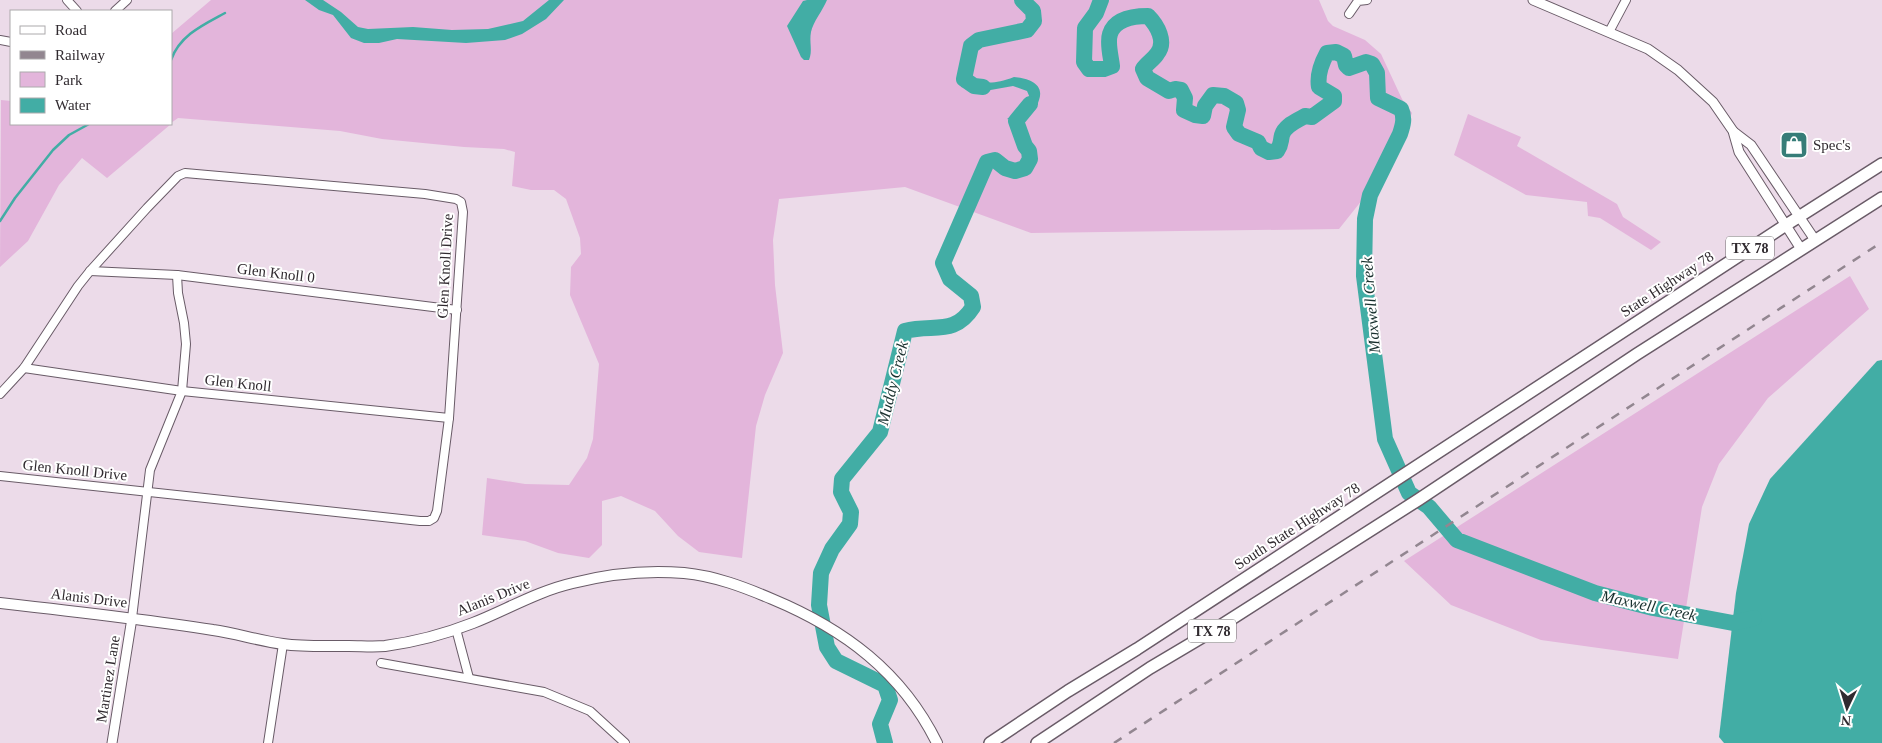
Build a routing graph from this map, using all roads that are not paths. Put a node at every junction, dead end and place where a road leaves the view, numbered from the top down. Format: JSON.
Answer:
{"nodes":[{"id":1,"x":67,"y":0,"type":"edge"},
{"id":2,"x":127,"y":0,"type":"edge"},
{"id":3,"x":1367,"y":0,"type":"edge"},
{"id":4,"x":1533,"y":0,"type":"edge"},
{"id":5,"x":1626,"y":0,"type":"edge"},
{"id":6,"x":76,"y":10,"type":"edge"},
{"id":7,"x":116,"y":10,"type":"edge"},
{"id":8,"x":1349,"y":14,"type":"dead end"},
{"id":9,"x":1608,"y":32,"type":"junction"},
{"id":10,"x":1733,"y":131,"type":"junction"},
{"id":11,"x":1763,"y":163,"type":"junction"},
{"id":12,"x":1882,"y":164,"type":"edge"},
{"id":13,"x":1751,"y":170,"type":"junction"},
{"id":14,"x":1882,"y":198,"type":"edge"},
{"id":15,"x":1799,"y":216,"type":"junction"},
{"id":16,"x":1786,"y":225,"type":"junction"},
{"id":17,"x":1815,"y":240,"type":"junction"},
{"id":18,"x":1801,"y":249,"type":"junction"},
{"id":19,"x":90,"y":271,"type":"junction"},
{"id":20,"x":177,"y":275,"type":"junction"},
{"id":21,"x":457,"y":310,"type":"junction"},
{"id":22,"x":1619,"y":333,"type":"joint"},
{"id":23,"x":24,"y":368,"type":"junction"},
{"id":24,"x":182,"y":390,"type":"junction"},
{"id":25,"x":0,"y":394,"type":"edge"},
{"id":26,"x":449,"y":418,"type":"junction"},
{"id":27,"x":0,"y":476,"type":"edge"},
{"id":28,"x":146,"y":491,"type":"junction"},
{"id":29,"x":0,"y":603,"type":"edge"},
{"id":30,"x":132,"y":618,"type":"junction"},
{"id":31,"x":456,"y":629,"type":"junction"},
{"id":32,"x":283,"y":644,"type":"junction"},
{"id":33,"x":380,"y":663,"type":"dead end"},
{"id":34,"x":469,"y":678,"type":"junction"},
{"id":35,"x":112,"y":743,"type":"edge"},
{"id":36,"x":268,"y":743,"type":"edge"},
{"id":37,"x":625,"y":743,"type":"edge"},
{"id":38,"x":937,"y":743,"type":"edge"},
{"id":39,"x":990,"y":743,"type":"edge"},
{"id":40,"x":1037,"y":743,"type":"edge"}],
"edges":[{"from":1,"to":6,"type":"street"},
{"from":2,"to":7,"type":"street"},
{"from":3,"to":8,"type":"street"},
{"from":4,"to":9,"type":"street"},
{"from":5,"to":9,"type":"street"},
{"from":9,"to":10,"type":"street"},
{"from":10,"to":11,"type":"street"},
{"from":10,"to":13,"type":"street"},
{"from":11,"to":13,"type":"street"},
{"from":11,"to":15,"type":"street"},
{"from":12,"to":15,"type":"main road","name":"State Highway 78","number":"TX 78"},
{"from":13,"to":16,"type":"street"},
{"from":14,"to":17,"type":"main road","number":"TX 78"},
{"from":15,"to":16,"type":"main road","name":"State Highway 78","number":"TX 78"},
{"from":15,"to":17,"type":"street"},
{"from":16,"to":18,"type":"street"},
{"from":16,"to":22,"type":"main road","name":"State Highway 78","number":"TX 78"},
{"from":17,"to":18,"type":"main road","number":"TX 78"},
{"from":18,"to":40,"type":"main road","number":"TX 78"},
{"from":19,"to":20,"type":"street","name":"Glen Knoll 0"},
{"from":19,"to":21,"type":"street","name":"Glen Knoll Drive"},
{"from":19,"to":23,"type":"street","name":"Glen Knoll Drive"},
{"from":20,"to":21,"type":"street","name":"Glen Knoll 0"},
{"from":20,"to":24,"type":"street","name":"Glen Knoll Drive"},
{"from":21,"to":26,"type":"street","name":"Glen Knoll Drive"},
{"from":22,"to":39,"type":"main road","name":"South State Highway 78","number":"TX 78"},
{"from":23,"to":24,"type":"street","name":"Glen Knoll"},
{"from":23,"to":25,"type":"street","name":"Glen Knoll Drive"},
{"from":24,"to":26,"type":"street","name":"Glen Knoll"},
{"from":24,"to":28,"type":"street","name":"Glen Knoll Drive"},
{"from":26,"to":28,"type":"street","name":"Glen Knoll Drive"},
{"from":27,"to":28,"type":"street","name":"Glen Knoll Drive"},
{"from":28,"to":30,"type":"street","name":"Glen Knoll Drive"},
{"from":29,"to":30,"type":"main road","name":"Alanis Drive"},
{"from":30,"to":32,"type":"main road","name":"Alanis Drive"},
{"from":30,"to":35,"type":"street","name":"Martinez Lane"},
{"from":31,"to":32,"type":"main road","name":"Alanis Drive"},
{"from":31,"to":34,"type":"street"},
{"from":31,"to":38,"type":"main road","name":"Alanis Drive"},
{"from":32,"to":36,"type":"street"},
{"from":33,"to":34,"type":"street"},
{"from":34,"to":37,"type":"street"}]}
